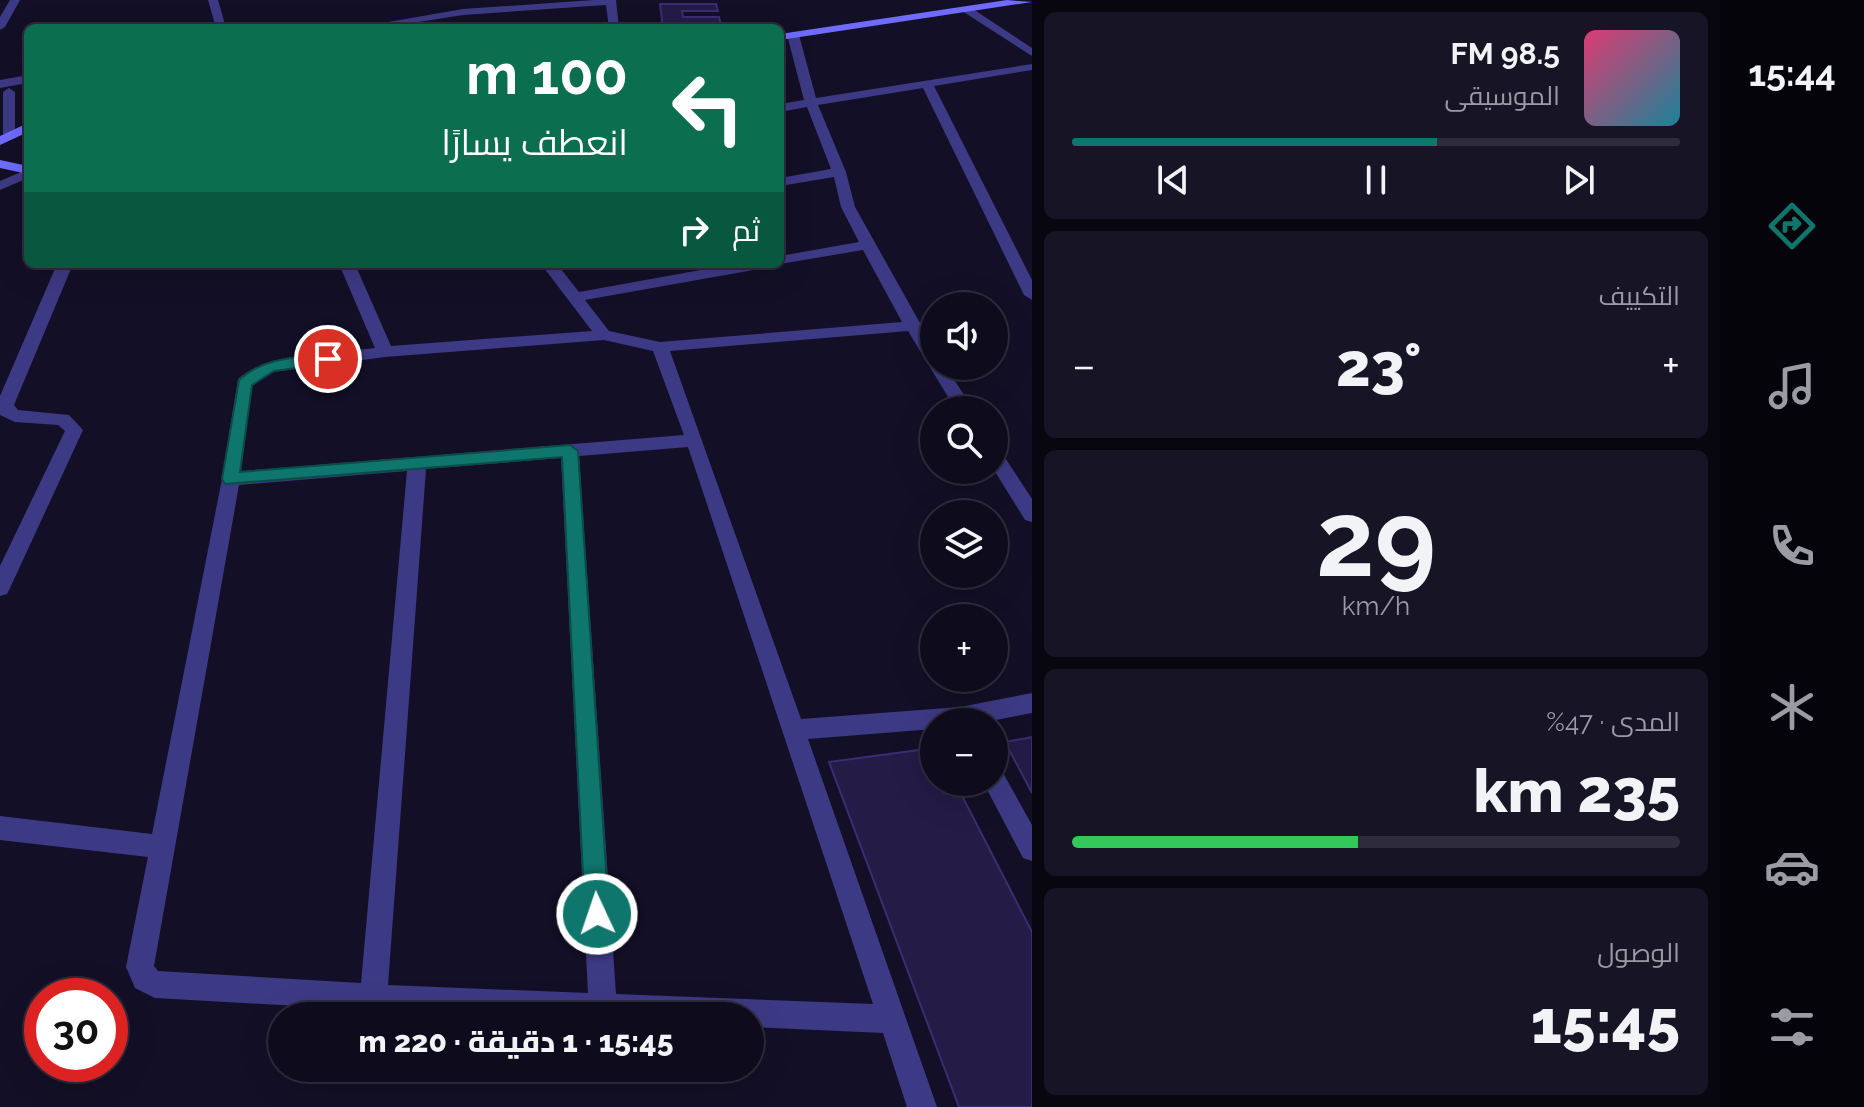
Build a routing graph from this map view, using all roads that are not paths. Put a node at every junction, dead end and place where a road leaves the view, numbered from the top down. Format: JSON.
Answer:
{"nodes":[{"id":1,"x":15,"y":0,"type":"edge"},
{"id":2,"x":213,"y":0,"type":"edge"},
{"id":3,"x":1028,"y":0,"type":"edge"},
{"id":4,"x":611,"y":1,"type":"edge"},
{"id":5,"x":460,"y":6,"type":"edge"},
{"id":6,"x":966,"y":9,"type":"junction"},
{"id":7,"x":434,"y":22,"type":"edge"},
{"id":8,"x":220,"y":24,"type":"edge"},
{"id":9,"x":409,"y":24,"type":"edge"},
{"id":10,"x":614,"y":24,"type":"edge"},
{"id":11,"x":0,"y":27,"type":"edge"},
{"id":12,"x":787,"y":36,"type":"edge"},
{"id":13,"x":1032,"y":53,"type":"edge"},
{"id":14,"x":1032,"y":67,"type":"edge"},
{"id":15,"x":927,"y":84,"type":"junction"},
{"id":16,"x":7,"y":90,"type":"edge"},
{"id":17,"x":811,"y":103,"type":"junction"},
{"id":18,"x":784,"y":107,"type":"edge"},
{"id":19,"x":24,"y":129,"type":"edge"},
{"id":20,"x":5,"y":138,"type":"edge"},
{"id":21,"x":1,"y":165,"type":"edge"},
{"id":22,"x":24,"y":170,"type":"edge"},
{"id":23,"x":839,"y":172,"type":"junction"},
{"id":24,"x":24,"y":173,"type":"edge"},
{"id":25,"x":784,"y":181,"type":"edge"},
{"id":26,"x":0,"y":186,"type":"edge"},
{"id":27,"x":866,"y":245,"type":"junction"},
{"id":28,"x":784,"y":259,"type":"edge"},
{"id":29,"x":63,"y":268,"type":"edge"},
{"id":30,"x":349,"y":268,"type":"edge"},
{"id":31,"x":552,"y":268,"type":"edge"},
{"id":32,"x":737,"y":268,"type":"edge"},
{"id":33,"x":1031,"y":293,"type":"edge"},
{"id":34,"x":576,"y":297,"type":"junction"},
{"id":35,"x":911,"y":326,"type":"junction"},
{"id":36,"x":604,"y":335,"type":"junction"},
{"id":37,"x":920,"y":340,"type":"edge"},
{"id":38,"x":660,"y":347,"type":"junction"},
{"id":39,"x":385,"y":352,"type":"junction"},
{"id":40,"x":695,"y":440,"type":"junction"},
{"id":41,"x":570,"y":451,"type":"junction"},
{"id":42,"x":417,"y":464,"type":"junction"},
{"id":43,"x":1008,"y":477,"type":"edge"},
{"id":44,"x":231,"y":479,"type":"junction"},
{"id":45,"x":1032,"y":515,"type":"edge"},
{"id":46,"x":0,"y":588,"type":"edge"},
{"id":47,"x":1032,"y":703,"type":"edge"},
{"id":48,"x":1008,"y":708,"type":"edge"},
{"id":49,"x":920,"y":722,"type":"edge"},
{"id":50,"x":794,"y":730,"type":"junction"},
{"id":51,"x":1003,"y":796,"type":"edge"},
{"id":52,"x":0,"y":828,"type":"edge"},
{"id":53,"x":162,"y":847,"type":"junction"},
{"id":54,"x":1032,"y":849,"type":"edge"},
{"id":55,"x":373,"y":998,"type":"junction"},
{"id":56,"x":475,"y":1002,"type":"edge"},
{"id":57,"x":603,"y":1002,"type":"edge"},
{"id":58,"x":764,"y":1014,"type":"edge"},
{"id":59,"x":891,"y":1019,"type":"junction"},
{"id":60,"x":922,"y":1107,"type":"edge"}],
"edges":[{"from":1,"to":11,"type":"street"},
{"from":2,"to":8,"type":"street"},
{"from":3,"to":6,"type":"main road"},
{"from":4,"to":5,"type":"street"},
{"from":4,"to":10,"type":"street"},
{"from":5,"to":7,"type":"street"},
{"from":6,"to":12,"type":"main road"},
{"from":6,"to":13,"type":"street"},
{"from":7,"to":9,"type":"street"},
{"from":12,"to":17,"type":"street"},
{"from":14,"to":15,"type":"street"},
{"from":15,"to":17,"type":"street"},
{"from":15,"to":33,"type":"street"},
{"from":16,"to":20,"type":"street"},
{"from":17,"to":18,"type":"street"},
{"from":17,"to":23,"type":"street"},
{"from":19,"to":20,"type":"main road"},
{"from":21,"to":22,"type":"main road"},
{"from":23,"to":25,"type":"street"},
{"from":23,"to":27,"type":"street"},
{"from":24,"to":26,"type":"street"},
{"from":27,"to":28,"type":"street"},
{"from":27,"to":35,"type":"street"},
{"from":29,"to":46,"type":"street"},
{"from":30,"to":39,"type":"street"},
{"from":31,"to":34,"type":"street"},
{"from":32,"to":34,"type":"street"},
{"from":34,"to":36,"type":"street"},
{"from":35,"to":37,"type":"street"},
{"from":35,"to":38,"type":"street"},
{"from":36,"to":38,"type":"street"},
{"from":36,"to":39,"type":"street"},
{"from":38,"to":40,"type":"street"},
{"from":39,"to":44,"type":"street"},
{"from":40,"to":41,"type":"street"},
{"from":40,"to":50,"type":"street"},
{"from":41,"to":42,"type":"street"},
{"from":41,"to":57,"type":"street"},
{"from":42,"to":44,"type":"street"},
{"from":42,"to":55,"type":"street"},
{"from":43,"to":45,"type":"street"},
{"from":44,"to":53,"type":"street"},
{"from":47,"to":48,"type":"street"},
{"from":49,"to":50,"type":"street"},
{"from":50,"to":59,"type":"street"},
{"from":51,"to":54,"type":"street"},
{"from":52,"to":53,"type":"street"},
{"from":53,"to":55,"type":"street"},
{"from":55,"to":56,"type":"street"},
{"from":58,"to":59,"type":"street"},
{"from":59,"to":60,"type":"street"}]}
